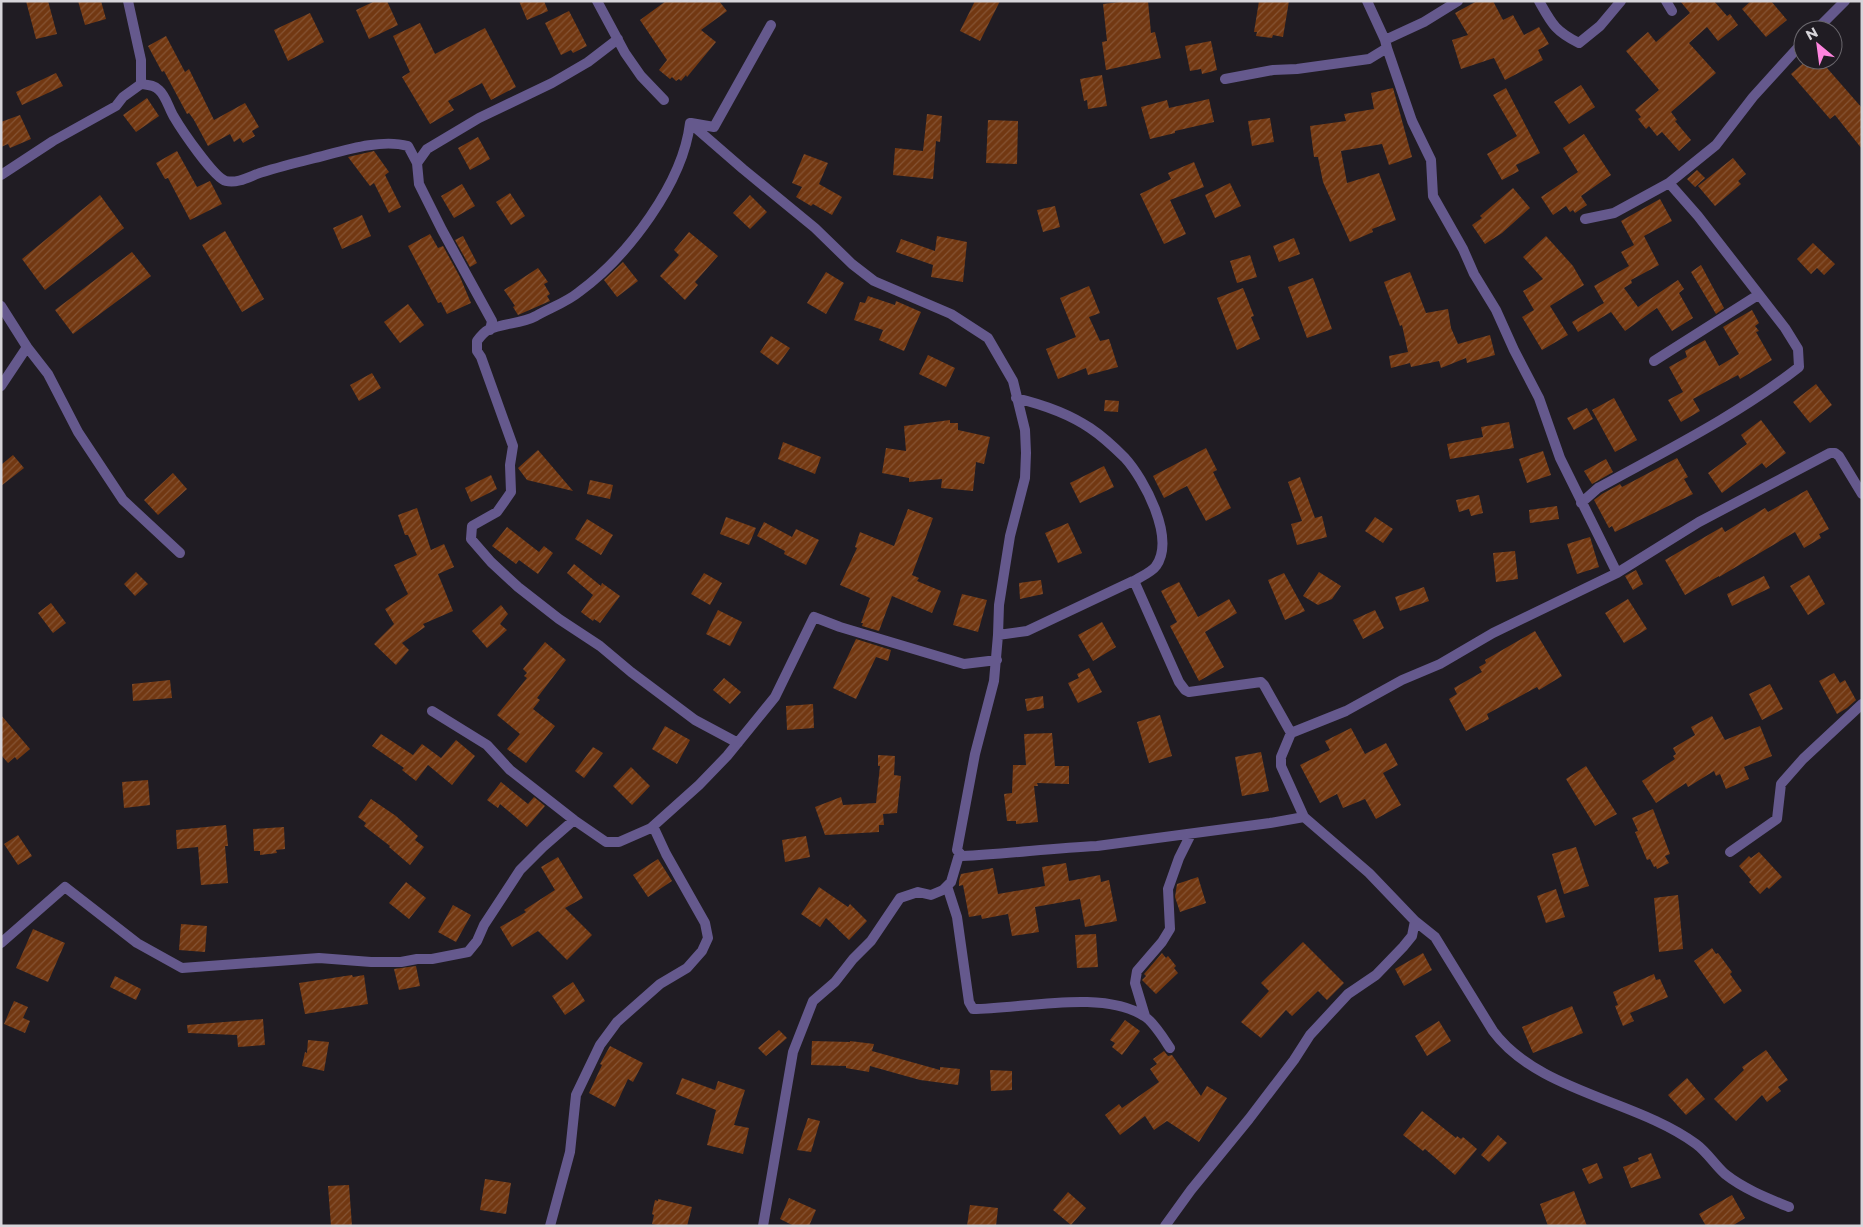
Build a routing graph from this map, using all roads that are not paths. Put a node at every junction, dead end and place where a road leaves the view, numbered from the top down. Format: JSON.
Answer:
{"nodes":[{"id":1,"x":128,"y":1,"type":"edge"},
{"id":2,"x":597,"y":1,"type":"edge"},
{"id":3,"x":1366,"y":1,"type":"edge"},
{"id":4,"x":1458,"y":1,"type":"edge"},
{"id":5,"x":1539,"y":1,"type":"edge"},
{"id":6,"x":1621,"y":1,"type":"edge"},
{"id":7,"x":1666,"y":1,"type":"edge"},
{"id":8,"x":1845,"y":1,"type":"edge"},
{"id":9,"x":1672,"y":11,"type":"dead end"},
{"id":10,"x":1826,"y":20,"type":"edge"},
{"id":11,"x":771,"y":25,"type":"dead end"},
{"id":12,"x":618,"y":40,"type":"junction"},
{"id":13,"x":1386,"y":44,"type":"junction"},
{"id":14,"x":1793,"y":53,"type":"edge"},
{"id":15,"x":1225,"y":80,"type":"dead end"},
{"id":16,"x":141,"y":84,"type":"junction"},
{"id":17,"x":664,"y":100,"type":"dead end"},
{"id":18,"x":690,"y":123,"type":"junction"},
{"id":19,"x":417,"y":163,"type":"junction"},
{"id":20,"x":1,"y":175,"type":"edge"},
{"id":21,"x":1669,"y":183,"type":"junction"},
{"id":22,"x":1585,"y":219,"type":"dead end"},
{"id":23,"x":1758,"y":295,"type":"junction"},
{"id":24,"x":1,"y":306,"type":"edge"},
{"id":25,"x":490,"y":330,"type":"junction"},
{"id":26,"x":27,"y":347,"type":"junction"},
{"id":27,"x":1654,"y":362,"type":"dead end"},
{"id":28,"x":1,"y":386,"type":"edge"},
{"id":29,"x":1016,"y":398,"type":"junction"},
{"id":30,"x":1862,"y":494,"type":"edge"},
{"id":31,"x":1581,"y":503,"type":"junction"},
{"id":32,"x":180,"y":553,"type":"dead end"},
{"id":33,"x":1617,"y":573,"type":"junction"},
{"id":34,"x":1134,"y":581,"type":"junction"},
{"id":35,"x":998,"y":635,"type":"junction"},
{"id":36,"x":997,"y":660,"type":"junction"},
{"id":37,"x":1862,"y":704,"type":"edge"},
{"id":38,"x":432,"y":711,"type":"dead end"},
{"id":39,"x":1291,"y":733,"type":"junction"},
{"id":40,"x":738,"y":743,"type":"junction"},
{"id":41,"x":1304,"y":817,"type":"junction"},
{"id":42,"x":574,"y":820,"type":"junction"},
{"id":43,"x":653,"y":826,"type":"junction"},
{"id":44,"x":1191,"y":834,"type":"junction"},
{"id":45,"x":1730,"y":852,"type":"dead end"},
{"id":46,"x":959,"y":855,"type":"junction"},
{"id":47,"x":947,"y":886,"type":"junction"},
{"id":48,"x":1415,"y":921,"type":"junction"},
{"id":49,"x":1,"y":943,"type":"edge"},
{"id":50,"x":1145,"y":1016,"type":"junction"},
{"id":51,"x":1170,"y":1048,"type":"dead end"},
{"id":52,"x":1790,"y":1207,"type":"dead end"},
{"id":53,"x":550,"y":1226,"type":"edge"},
{"id":54,"x":763,"y":1226,"type":"edge"},
{"id":55,"x":1165,"y":1226,"type":"edge"}],
"edges":[{"from":1,"to":16,"type":"street"},
{"from":2,"to":12,"type":"street"},
{"from":3,"to":13,"type":"street"},
{"from":4,"to":13,"type":"street"},
{"from":5,"to":6,"type":"street"},
{"from":7,"to":9,"type":"street"},
{"from":8,"to":10,"type":"street"},
{"from":11,"to":18,"type":"street"},
{"from":12,"to":17,"type":"street"},
{"from":12,"to":19,"type":"street"},
{"from":13,"to":15,"type":"street"},
{"from":13,"to":31,"type":"street"},
{"from":14,"to":21,"type":"street"},
{"from":16,"to":19,"type":"street"},
{"from":16,"to":20,"type":"street"},
{"from":18,"to":25,"type":"street"},
{"from":18,"to":29,"type":"street"},
{"from":19,"to":25,"type":"street"},
{"from":21,"to":22,"type":"street"},
{"from":21,"to":23,"type":"street"},
{"from":23,"to":27,"type":"street"},
{"from":23,"to":31,"type":"street"},
{"from":24,"to":26,"type":"street"},
{"from":25,"to":40,"type":"street"},
{"from":26,"to":28,"type":"street"},
{"from":26,"to":32,"type":"street"},
{"from":29,"to":34,"type":"street"},
{"from":29,"to":35,"type":"street"},
{"from":30,"to":33,"type":"street"},
{"from":31,"to":33,"type":"street"},
{"from":33,"to":39,"type":"street"},
{"from":34,"to":35,"type":"street"},
{"from":34,"to":39,"type":"street"},
{"from":35,"to":36,"type":"street"},
{"from":36,"to":40,"type":"street"},
{"from":36,"to":46,"type":"street"},
{"from":37,"to":45,"type":"street"},
{"from":38,"to":42,"type":"street"},
{"from":39,"to":41,"type":"street"},
{"from":40,"to":43,"type":"street"},
{"from":41,"to":44,"type":"street"},
{"from":41,"to":48,"type":"street"},
{"from":42,"to":43,"type":"street"},
{"from":42,"to":49,"type":"street"},
{"from":43,"to":53,"type":"street"},
{"from":44,"to":46,"type":"street"},
{"from":44,"to":50,"type":"street"},
{"from":46,"to":47,"type":"street"},
{"from":47,"to":50,"type":"street"},
{"from":47,"to":54,"type":"street"},
{"from":48,"to":52,"type":"street"},
{"from":48,"to":55,"type":"street"},
{"from":50,"to":51,"type":"street"}]}
